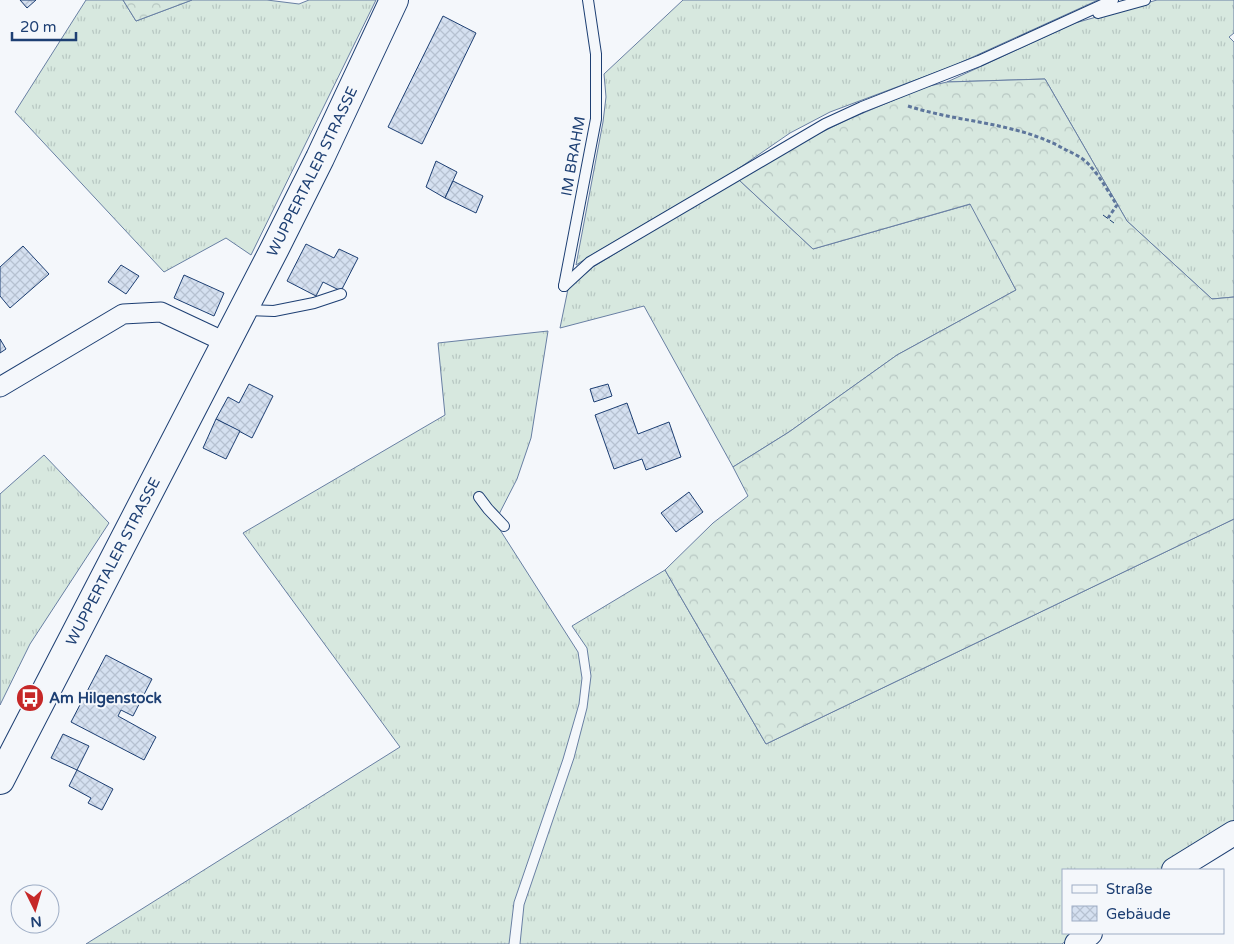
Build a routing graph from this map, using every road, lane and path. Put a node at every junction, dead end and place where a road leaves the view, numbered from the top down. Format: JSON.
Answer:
{"nodes":[{"id":1,"x":394,"y":0,"type":"edge"},
{"id":2,"x":588,"y":0,"type":"edge"},
{"id":3,"x":1113,"y":0,"type":"edge"},
{"id":4,"x":1145,"y":0,"type":"edge"},
{"id":5,"x":1070,"y":20,"type":"junction"},
{"id":6,"x":884,"y":98,"type":"junction"},
{"id":7,"x":1108,"y":218,"type":"dead end"},
{"id":8,"x":341,"y":294,"type":"dead end"},
{"id":9,"x":242,"y":310,"type":"junction"},
{"id":10,"x":225,"y":342,"type":"junction"},
{"id":11,"x":0,"y":388,"type":"edge"},
{"id":12,"x":479,"y":497,"type":"dead end"},
{"id":13,"x":504,"y":526,"type":"dead end"},
{"id":14,"x":0,"y":780,"type":"edge"},
{"id":15,"x":1234,"y":833,"type":"edge"},
{"id":16,"x":1176,"y":869,"type":"edge"},
{"id":17,"x":1089,"y":934,"type":"edge"},
{"id":18,"x":1077,"y":944,"type":"edge"}],
"edges":[{"from":1,"to":9,"type":"main road","name":"WUPPERTALER STRASSE"},
{"from":2,"to":6,"type":"lane","name":"IM BRAHM"},
{"from":3,"to":5,"type":"lane"},
{"from":4,"to":5,"type":"lane"},
{"from":5,"to":6,"type":"lane"},
{"from":6,"to":7,"type":"path"},
{"from":8,"to":9,"type":"lane"},
{"from":9,"to":10,"type":"main road","name":"WUPPERTALER STRASSE"},
{"from":10,"to":11,"type":"street"},
{"from":10,"to":14,"type":"main road","name":"WUPPERTALER STRASSE"},
{"from":12,"to":13,"type":"lane"},
{"from":15,"to":16,"type":"street"},
{"from":17,"to":18,"type":"street"}]}
